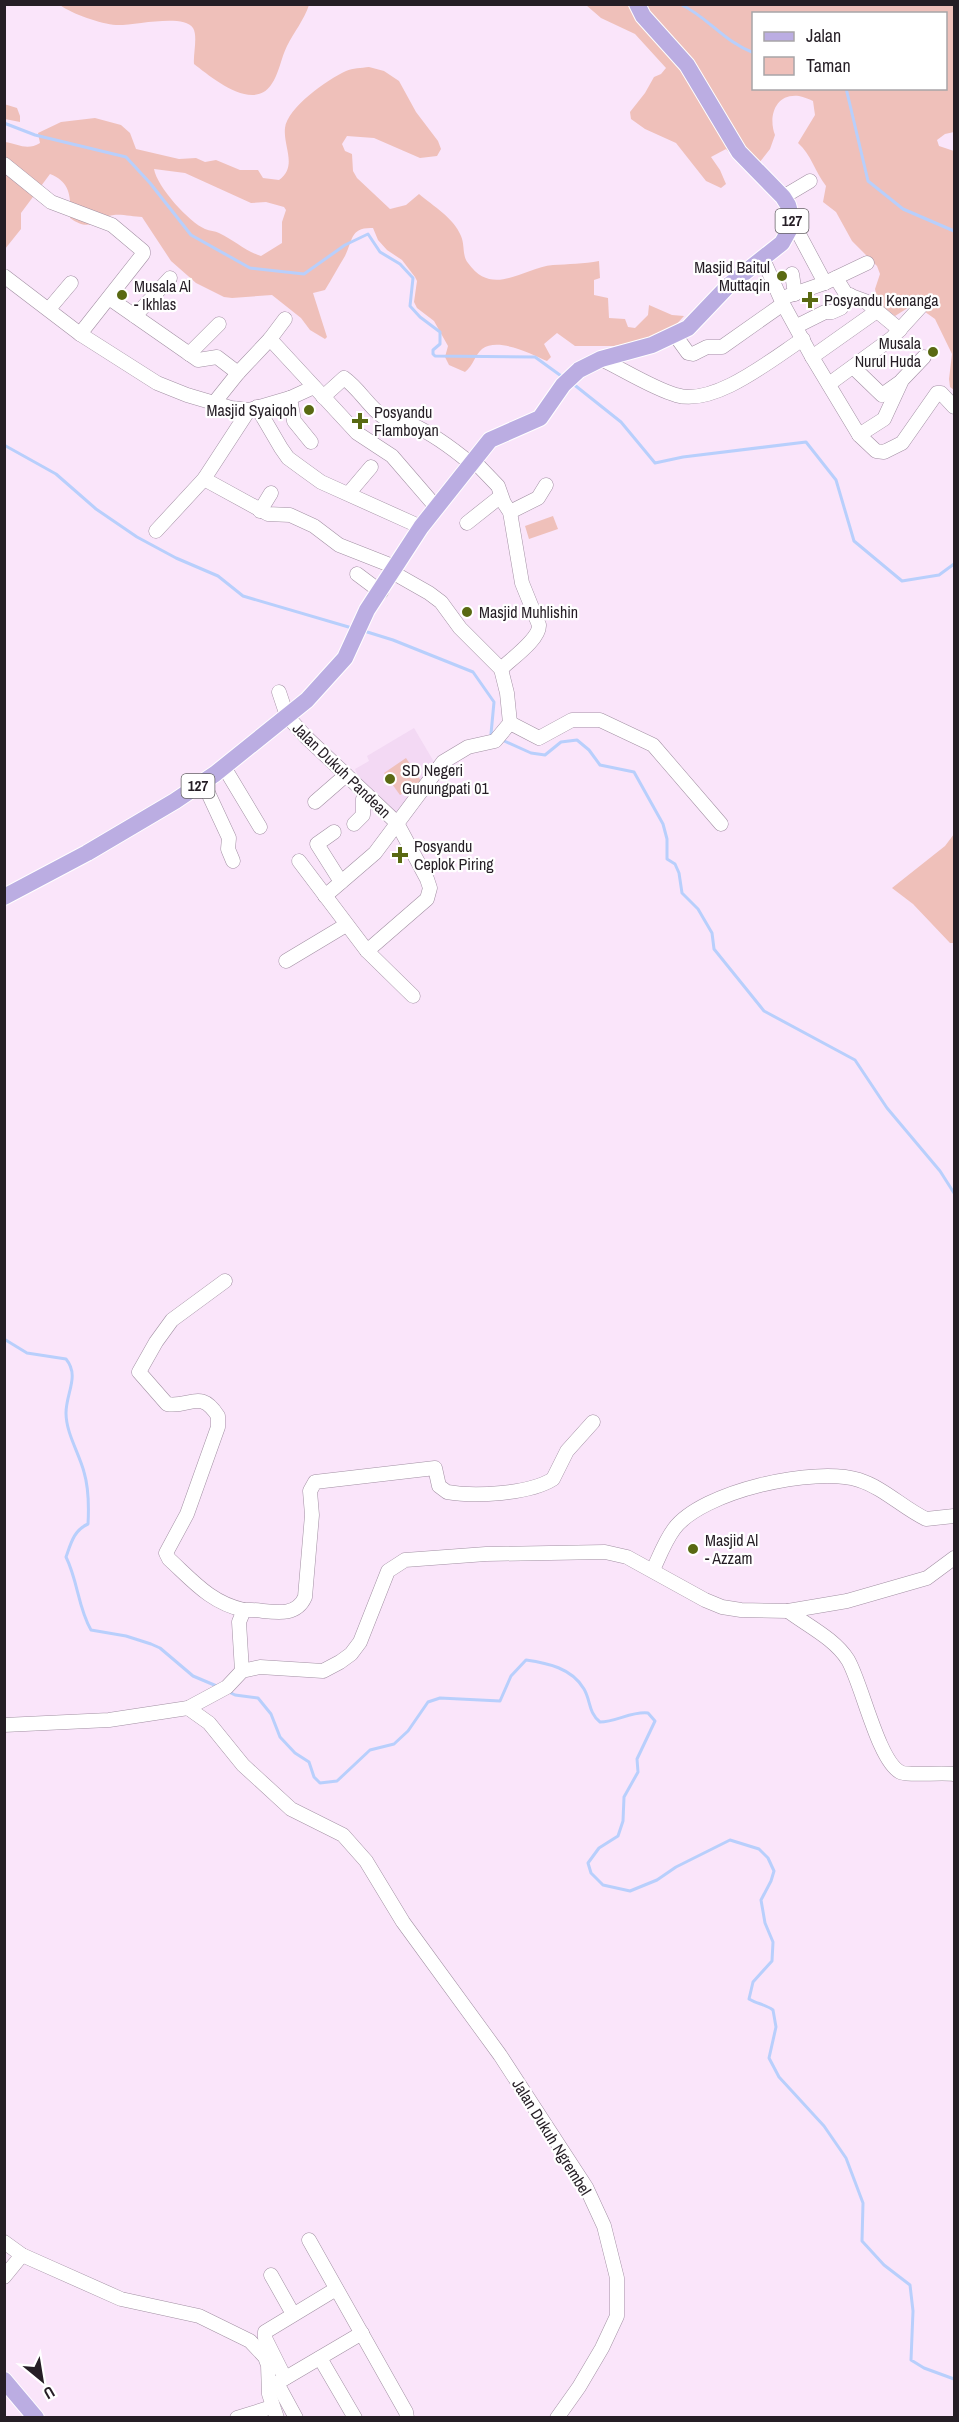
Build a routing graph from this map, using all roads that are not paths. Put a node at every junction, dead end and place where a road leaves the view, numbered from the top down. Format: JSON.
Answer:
{"nodes":[{"id":1,"x":637,"y":4,"type":"edge"},
{"id":2,"x":4,"y":164,"type":"edge"},
{"id":3,"x":810,"y":181,"type":"dead end"},
{"id":4,"x":783,"y":197,"type":"junction"},
{"id":5,"x":793,"y":223,"type":"junction"},
{"id":6,"x":763,"y":259,"type":"junction"},
{"id":7,"x":867,"y":263,"type":"dead end"},
{"id":8,"x":792,"y":274,"type":"dead end"},
{"id":9,"x":4,"y":276,"type":"edge"},
{"id":10,"x":170,"y":278,"type":"dead end"},
{"id":11,"x":830,"y":281,"type":"junction"},
{"id":12,"x":71,"y":283,"type":"dead end"},
{"id":13,"x":850,"y":295,"type":"junction"},
{"id":14,"x":109,"y":298,"type":"junction"},
{"id":15,"x":787,"y":299,"type":"junction"},
{"id":16,"x":923,"y":304,"type":"dead end"},
{"id":17,"x":49,"y":309,"type":"junction"},
{"id":18,"x":877,"y":311,"type":"junction"},
{"id":19,"x":135,"y":316,"type":"junction"},
{"id":20,"x":285,"y":319,"type":"dead end"},
{"id":21,"x":219,"y":324,"type":"dead end"},
{"id":22,"x":900,"y":330,"type":"junction"},
{"id":23,"x":800,"y":333,"type":"junction"},
{"id":24,"x":80,"y":334,"type":"junction"},
{"id":25,"x":675,"y":335,"type":"junction"},
{"id":26,"x":270,"y":339,"type":"junction"},
{"id":27,"x":189,"y":354,"type":"junction"},
{"id":28,"x":812,"y":357,"type":"junction"},
{"id":29,"x":924,"y":357,"type":"dead end"},
{"id":30,"x":601,"y":359,"type":"junction"},
{"id":31,"x":853,"y":367,"type":"junction"},
{"id":32,"x":238,"y":373,"type":"junction"},
{"id":33,"x":902,"y":380,"type":"junction"},
{"id":34,"x":829,"y":384,"type":"junction"},
{"id":35,"x":318,"y":392,"type":"junction"},
{"id":36,"x":290,"y":398,"type":"junction"},
{"id":37,"x":214,"y":403,"type":"junction"},
{"id":38,"x":954,"y":407,"type":"edge"},
{"id":39,"x":253,"y":409,"type":"junction"},
{"id":40,"x":859,"y":435,"type":"junction"},
{"id":41,"x":311,"y":442,"type":"dead end"},
{"id":42,"x":472,"y":461,"type":"junction"},
{"id":43,"x":371,"y":467,"type":"dead end"},
{"id":44,"x":204,"y":479,"type":"junction"},
{"id":45,"x":546,"y":484,"type":"dead end"},
{"id":46,"x":271,"y":493,"type":"dead end"},
{"id":47,"x":349,"y":493,"type":"junction"},
{"id":48,"x":501,"y":496,"type":"junction"},
{"id":49,"x":436,"y":507,"type":"junction"},
{"id":50,"x":261,"y":511,"type":"junction"},
{"id":51,"x":510,"y":512,"type":"junction"},
{"id":52,"x":467,"y":523,"type":"dead end"},
{"id":53,"x":421,"y":527,"type":"junction"},
{"id":54,"x":156,"y":531,"type":"dead end"},
{"id":55,"x":393,"y":569,"type":"junction"},
{"id":56,"x":357,"y":574,"type":"dead end"},
{"id":57,"x":381,"y":592,"type":"junction"},
{"id":58,"x":501,"y":669,"type":"junction"},
{"id":59,"x":279,"y":692,"type":"dead end"},
{"id":60,"x":287,"y":716,"type":"junction"},
{"id":61,"x":502,"y":733,"type":"junction"},
{"id":62,"x":224,"y":767,"type":"junction"},
{"id":63,"x":346,"y":775,"type":"junction"},
{"id":64,"x":203,"y":782,"type":"junction"},
{"id":65,"x":366,"y":794,"type":"junction"},
{"id":66,"x":315,"y":802,"type":"dead end"},
{"id":67,"x":397,"y":823,"type":"junction"},
{"id":68,"x":354,"y":824,"type":"dead end"},
{"id":69,"x":721,"y":824,"type":"dead end"},
{"id":70,"x":260,"y":827,"type":"dead end"},
{"id":71,"x":334,"y":832,"type":"dead end"},
{"id":72,"x":233,"y":861,"type":"dead end"},
{"id":73,"x":299,"y":861,"type":"dead end"},
{"id":74,"x":341,"y":882,"type":"junction"},
{"id":75,"x":326,"y":896,"type":"junction"},
{"id":76,"x":4,"y":897,"type":"edge"},
{"id":77,"x":346,"y":925,"type":"junction"},
{"id":78,"x":367,"y":951,"type":"junction"},
{"id":79,"x":286,"y":961,"type":"dead end"},
{"id":80,"x":413,"y":996,"type":"dead end"},
{"id":81,"x":225,"y":1281,"type":"dead end"},
{"id":82,"x":592,"y":1422,"type":"dead end"},
{"id":83,"x":954,"y":1516,"type":"edge"},
{"id":84,"x":954,"y":1558,"type":"edge"},
{"id":85,"x":653,"y":1570,"type":"junction"},
{"id":86,"x":244,"y":1610,"type":"junction"},
{"id":87,"x":788,"y":1611,"type":"junction"},
{"id":88,"x":242,"y":1671,"type":"junction"},
{"id":89,"x":188,"y":1708,"type":"junction"},
{"id":90,"x":4,"y":1725,"type":"edge"},
{"id":91,"x":954,"y":1774,"type":"edge"},
{"id":92,"x":309,"y":2240,"type":"dead end"},
{"id":93,"x":4,"y":2242,"type":"edge"},
{"id":94,"x":22,"y":2255,"type":"junction"},
{"id":95,"x":271,"y":2275,"type":"dead end"},
{"id":96,"x":4,"y":2277,"type":"edge"},
{"id":97,"x":336,"y":2289,"type":"junction"},
{"id":98,"x":293,"y":2314,"type":"junction"},
{"id":99,"x":362,"y":2333,"type":"junction"},
{"id":100,"x":320,"y":2358,"type":"junction"},
{"id":101,"x":285,"y":2378,"type":"junction"},
{"id":102,"x":8,"y":2391,"type":"edge"},
{"id":103,"x":275,"y":2412,"type":"edge"},
{"id":104,"x":407,"y":2415,"type":"edge"},
{"id":105,"x":36,"y":2418,"type":"edge"},
{"id":106,"x":237,"y":2418,"type":"edge"},
{"id":107,"x":296,"y":2418,"type":"edge"},
{"id":108,"x":355,"y":2418,"type":"edge"},
{"id":109,"x":557,"y":2418,"type":"edge"}],
"edges":[{"from":1,"to":4,"type":"main road","number":"127"},
{"from":2,"to":14,"type":"street"},
{"from":3,"to":4,"type":"street"},
{"from":4,"to":5,"type":"main road","number":"127"},
{"from":5,"to":6,"type":"main road","number":"127"},
{"from":5,"to":11,"type":"street"},
{"from":6,"to":15,"type":"street"},
{"from":6,"to":25,"type":"main road","number":"127"},
{"from":7,"to":11,"type":"street"},
{"from":8,"to":15,"type":"street"},
{"from":9,"to":17,"type":"street"},
{"from":10,"to":19,"type":"street"},
{"from":11,"to":13,"type":"street"},
{"from":11,"to":15,"type":"street"},
{"from":12,"to":17,"type":"street"},
{"from":13,"to":18,"type":"street"},
{"from":13,"to":23,"type":"street"},
{"from":14,"to":19,"type":"street"},
{"from":14,"to":24,"type":"street"},
{"from":15,"to":23,"type":"street"},
{"from":15,"to":25,"type":"street"},
{"from":16,"to":22,"type":"street"},
{"from":17,"to":24,"type":"street"},
{"from":18,"to":22,"type":"street"},
{"from":18,"to":28,"type":"street"},
{"from":19,"to":27,"type":"street"},
{"from":20,"to":26,"type":"street"},
{"from":21,"to":27,"type":"street"},
{"from":22,"to":31,"type":"street"},
{"from":23,"to":28,"type":"street"},
{"from":23,"to":30,"type":"street"},
{"from":24,"to":37,"type":"street"},
{"from":25,"to":30,"type":"main road","number":"127"},
{"from":26,"to":32,"type":"street"},
{"from":26,"to":35,"type":"street"},
{"from":27,"to":32,"type":"street"},
{"from":28,"to":34,"type":"street"},
{"from":29,"to":33,"type":"street"},
{"from":30,"to":42,"type":"main road","number":"127"},
{"from":31,"to":33,"type":"street"},
{"from":31,"to":34,"type":"street"},
{"from":32,"to":37,"type":"street"},
{"from":33,"to":40,"type":"street"},
{"from":34,"to":40,"type":"street"},
{"from":35,"to":36,"type":"street"},
{"from":35,"to":42,"type":"street"},
{"from":35,"to":49,"type":"street"},
{"from":36,"to":39,"type":"street"},
{"from":36,"to":41,"type":"street"},
{"from":37,"to":39,"type":"street"},
{"from":38,"to":40,"type":"street"},
{"from":39,"to":44,"type":"street"},
{"from":39,"to":47,"type":"street"},
{"from":42,"to":48,"type":"street"},
{"from":42,"to":49,"type":"main road","number":"127"},
{"from":43,"to":47,"type":"street"},
{"from":44,"to":50,"type":"street"},
{"from":44,"to":54,"type":"street"},
{"from":45,"to":51,"type":"street"},
{"from":46,"to":50,"type":"street"},
{"from":47,"to":53,"type":"street"},
{"from":48,"to":51,"type":"street"},
{"from":48,"to":52,"type":"street"},
{"from":49,"to":53,"type":"main road","number":"127"},
{"from":50,"to":55,"type":"street"},
{"from":51,"to":58,"type":"street"},
{"from":53,"to":55,"type":"main road","number":"127"},
{"from":55,"to":57,"type":"main road","number":"127"},
{"from":55,"to":58,"type":"street"},
{"from":56,"to":57,"type":"street"},
{"from":57,"to":60,"type":"main road","number":"127"},
{"from":58,"to":61,"type":"street"},
{"from":59,"to":60,"type":"street"},
{"from":60,"to":62,"type":"main road","number":"127"},
{"from":60,"to":63,"type":"street","name":"Jalan Dukuh Pandean"},
{"from":61,"to":67,"type":"street","name":"Jalan Dukuh Pandean"},
{"from":61,"to":69,"type":"street"},
{"from":62,"to":64,"type":"main road","number":"127"},
{"from":62,"to":70,"type":"street"},
{"from":63,"to":65,"type":"street","name":"Jalan Dukuh Pandean"},
{"from":63,"to":66,"type":"street"},
{"from":64,"to":72,"type":"street"},
{"from":64,"to":76,"type":"main road","number":"127"},
{"from":65,"to":67,"type":"street","name":"Jalan Dukuh Pandean"},
{"from":65,"to":68,"type":"street"},
{"from":67,"to":74,"type":"street","name":"Jalan Dukuh Pandean"},
{"from":67,"to":78,"type":"street","name":"Jalan Dukuh Pandean"},
{"from":71,"to":74,"type":"street"},
{"from":73,"to":75,"type":"street"},
{"from":74,"to":75,"type":"street","name":"Jalan Dukuh Pandean"},
{"from":75,"to":77,"type":"street"},
{"from":77,"to":78,"type":"street"},
{"from":77,"to":79,"type":"street"},
{"from":78,"to":80,"type":"street"},
{"from":81,"to":86,"type":"street"},
{"from":82,"to":86,"type":"street"},
{"from":83,"to":85,"type":"street"},
{"from":84,"to":87,"type":"street"},
{"from":85,"to":87,"type":"street"},
{"from":85,"to":88,"type":"street"},
{"from":86,"to":88,"type":"street"},
{"from":87,"to":91,"type":"street"},
{"from":88,"to":89,"type":"street"},
{"from":89,"to":90,"type":"street"},
{"from":89,"to":109,"type":"street","name":"Jalan Dukuh Ngrembel"},
{"from":92,"to":97,"type":"street"},
{"from":93,"to":94,"type":"street"},
{"from":94,"to":96,"type":"street"},
{"from":94,"to":103,"type":"street"},
{"from":95,"to":98,"type":"street"},
{"from":97,"to":98,"type":"street"},
{"from":97,"to":99,"type":"street"},
{"from":98,"to":101,"type":"street"},
{"from":99,"to":100,"type":"street"},
{"from":99,"to":104,"type":"street"},
{"from":100,"to":101,"type":"street"},
{"from":100,"to":108,"type":"street"},
{"from":101,"to":107,"type":"street"},
{"from":102,"to":105,"type":"main road"},
{"from":103,"to":106,"type":"street"}]}
